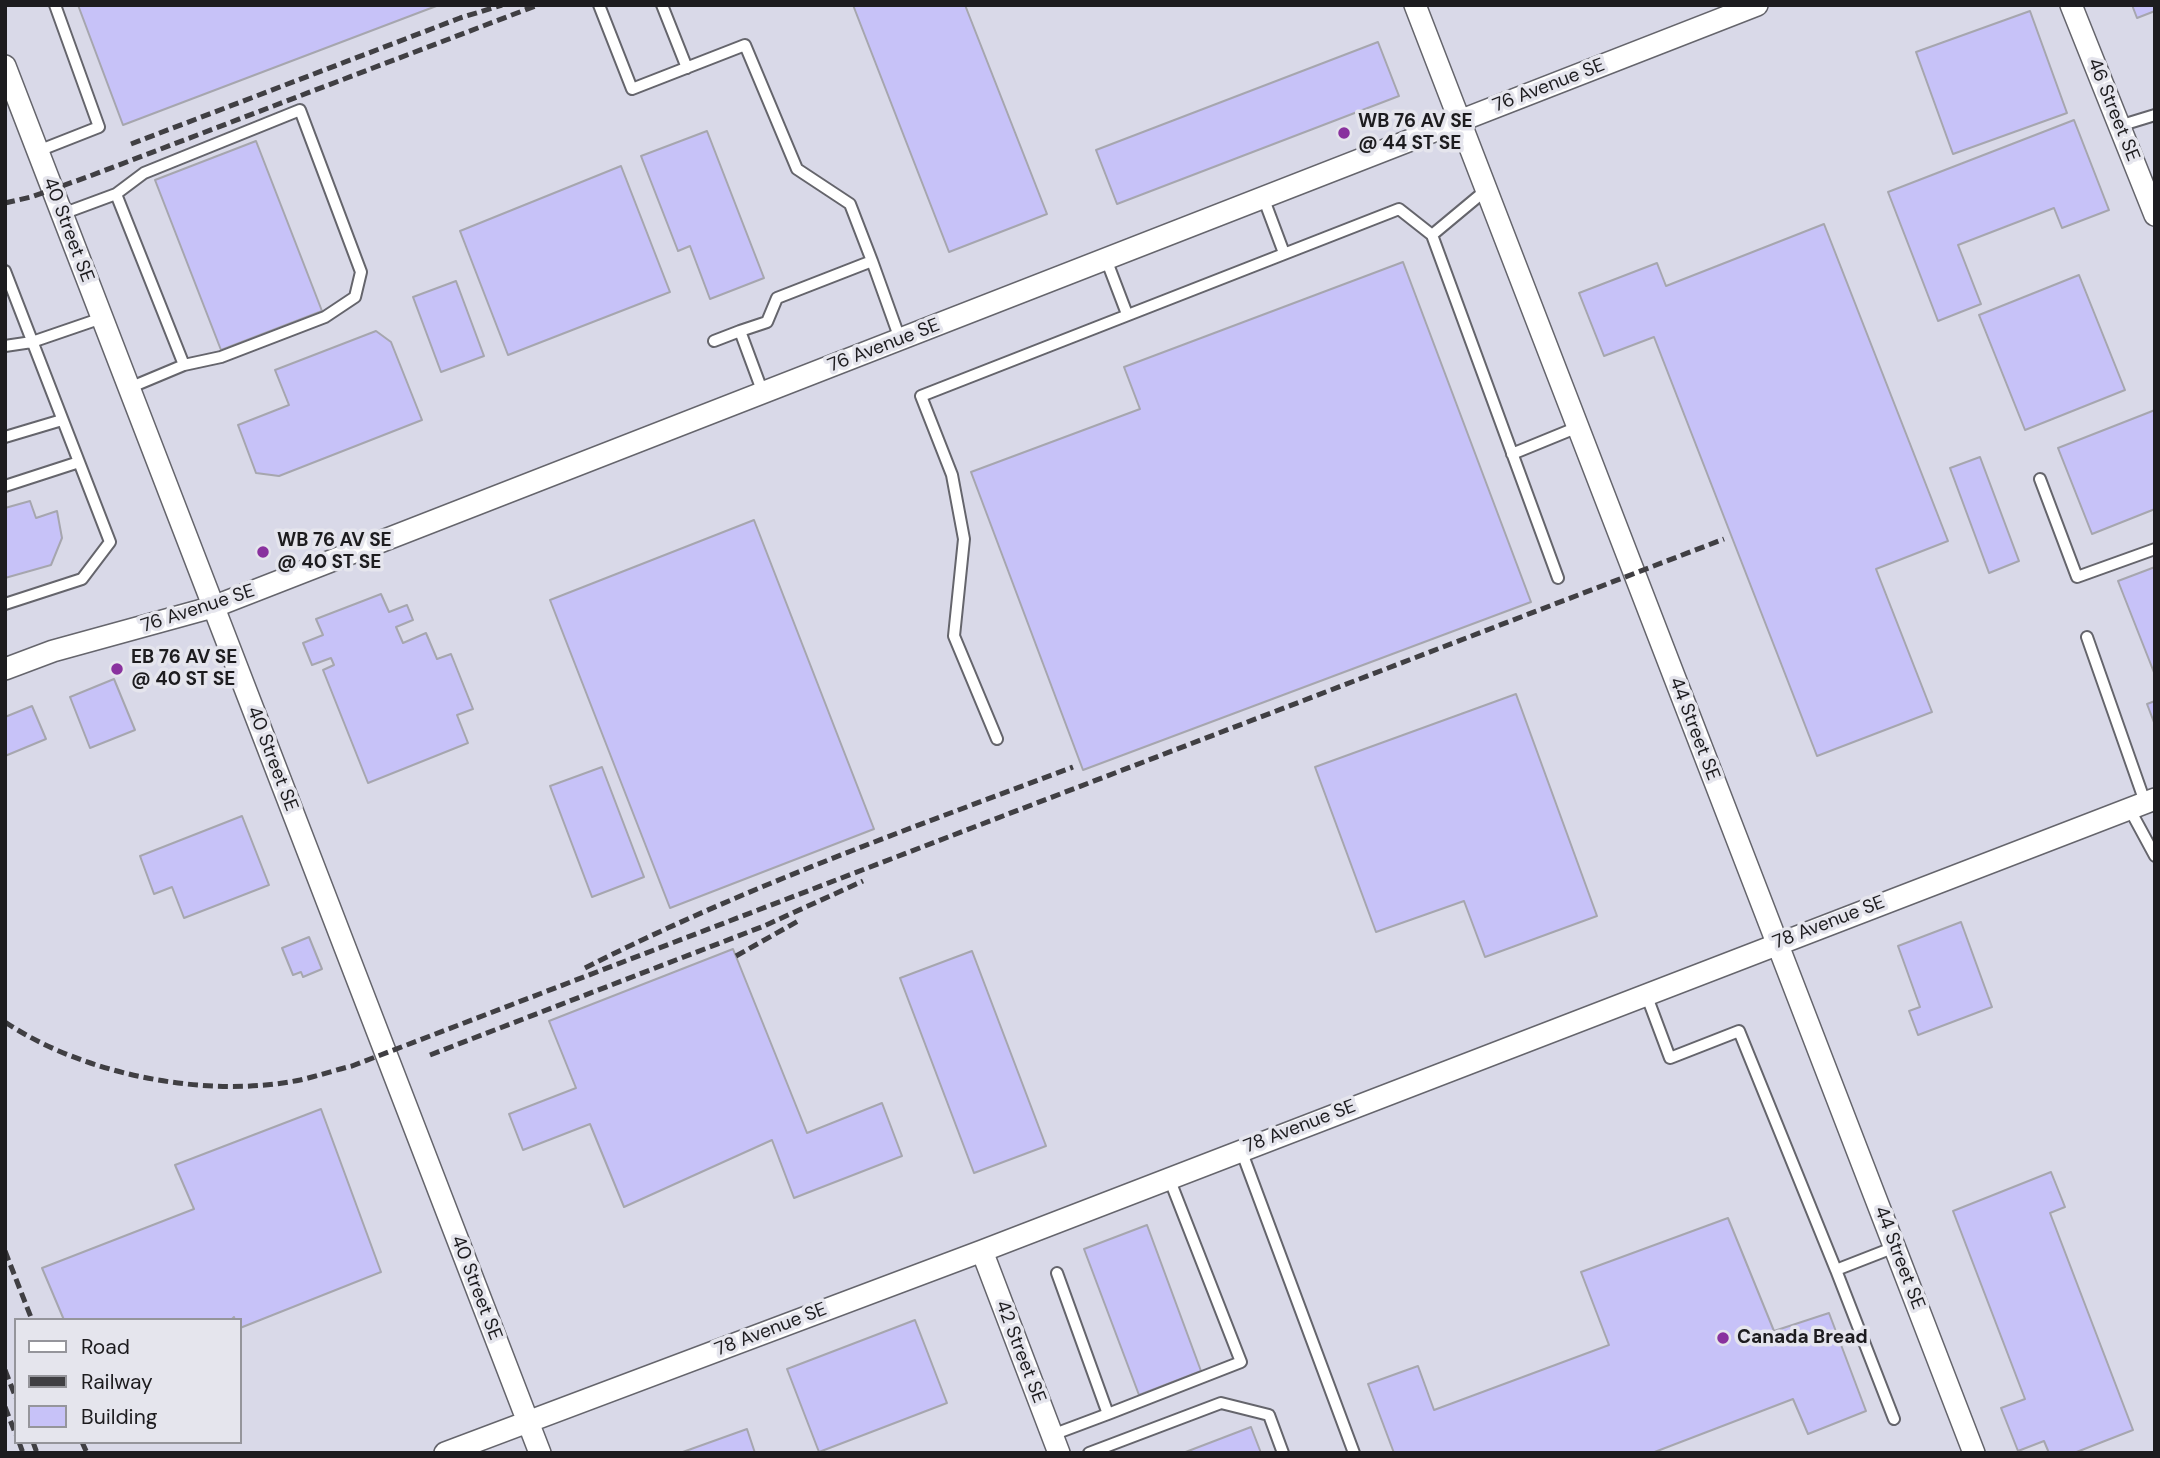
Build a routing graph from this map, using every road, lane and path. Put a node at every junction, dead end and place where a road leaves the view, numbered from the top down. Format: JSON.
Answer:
{"nodes":[{"id":1,"x":55,"y":5,"type":"edge"},
{"id":2,"x":599,"y":5,"type":"edge"},
{"id":3,"x":662,"y":5,"type":"edge"},
{"id":4,"x":1415,"y":5,"type":"edge"},
{"id":5,"x":1757,"y":5,"type":"edge"},
{"id":6,"x":2071,"y":5,"type":"edge"},
{"id":7,"x":5,"y":65,"type":"edge"},
{"id":8,"x":687,"y":68,"type":"junction"},
{"id":9,"x":2155,"y":115,"type":"edge"},
{"id":10,"x":1460,"y":121,"type":"junction"},
{"id":11,"x":2119,"y":126,"type":"junction"},
{"id":12,"x":38,"y":152,"type":"junction"},
{"id":13,"x":1486,"y":190,"type":"junction"},
{"id":14,"x":116,"y":194,"type":"junction"},
{"id":15,"x":1263,"y":197,"type":"junction"},
{"id":16,"x":62,"y":214,"type":"junction"},
{"id":17,"x":2155,"y":215,"type":"edge"},
{"id":18,"x":1432,"y":235,"type":"junction"},
{"id":19,"x":1284,"y":253,"type":"junction"},
{"id":20,"x":1106,"y":259,"type":"junction"},
{"id":21,"x":872,"y":261,"type":"junction"},
{"id":22,"x":5,"y":271,"type":"edge"},
{"id":23,"x":1127,"y":314,"type":"junction"},
{"id":24,"x":102,"y":318,"type":"junction"},
{"id":25,"x":740,"y":331,"type":"junction"},
{"id":26,"x":900,"y":339,"type":"junction"},
{"id":27,"x":714,"y":341,"type":"dead end"},
{"id":28,"x":32,"y":342,"type":"junction"},
{"id":29,"x":5,"y":346,"type":"edge"},
{"id":30,"x":184,"y":365,"type":"junction"},
{"id":31,"x":130,"y":388,"type":"junction"},
{"id":32,"x":763,"y":393,"type":"junction"},
{"id":33,"x":62,"y":420,"type":"junction"},
{"id":34,"x":1578,"y":428,"type":"junction"},
{"id":35,"x":5,"y":436,"type":"edge"},
{"id":36,"x":1512,"y":453,"type":"junction"},
{"id":37,"x":79,"y":462,"type":"junction"},
{"id":38,"x":2040,"y":479,"type":"dead end"},
{"id":39,"x":5,"y":486,"type":"edge"},
{"id":40,"x":2155,"y":549,"type":"edge"},
{"id":41,"x":1558,"y":578,"type":"dead end"},
{"id":42,"x":5,"y":604,"type":"edge"},
{"id":43,"x":214,"y":607,"type":"junction"},
{"id":44,"x":2087,"y":637,"type":"dead end"},
{"id":45,"x":5,"y":669,"type":"edge"},
{"id":46,"x":997,"y":739,"type":"dead end"},
{"id":47,"x":2143,"y":803,"type":"edge"},
{"id":48,"x":2155,"y":856,"type":"edge"},
{"id":49,"x":1777,"y":943,"type":"junction"},
{"id":50,"x":1646,"y":994,"type":"junction"},
{"id":51,"x":1241,"y":1150,"type":"junction"},
{"id":52,"x":1169,"y":1178,"type":"junction"},
{"id":53,"x":1895,"y":1247,"type":"junction"},
{"id":54,"x":982,"y":1251,"type":"junction"},
{"id":55,"x":1836,"y":1270,"type":"junction"},
{"id":56,"x":1057,"y":1273,"type":"dead end"},
{"id":57,"x":1108,"y":1413,"type":"junction"},
{"id":58,"x":1894,"y":1419,"type":"dead end"},
{"id":59,"x":528,"y":1421,"type":"junction"},
{"id":60,"x":1055,"y":1444,"type":"edge"},
{"id":61,"x":1112,"y":1449,"type":"edge"},
{"id":62,"x":445,"y":1453,"type":"edge"},
{"id":63,"x":540,"y":1453,"type":"edge"},
{"id":64,"x":1089,"y":1453,"type":"edge"},
{"id":65,"x":1283,"y":1453,"type":"edge"},
{"id":66,"x":1354,"y":1453,"type":"edge"},
{"id":67,"x":1975,"y":1453,"type":"edge"}],
"edges":[{"from":1,"to":12,"type":"lane"},
{"from":2,"to":8,"type":"lane"},
{"from":3,"to":8,"type":"lane"},
{"from":4,"to":10,"type":"street","name":"44 Street SE"},
{"from":5,"to":10,"type":"street","name":"76 Avenue SE"},
{"from":6,"to":11,"type":"street","name":"46 Street SE"},
{"from":7,"to":12,"type":"street","name":"40 Street SE"},
{"from":8,"to":21,"type":"lane"},
{"from":9,"to":11,"type":"lane"},
{"from":10,"to":13,"type":"street","name":"44 Street SE"},
{"from":10,"to":15,"type":"street","name":"76 Avenue SE"},
{"from":11,"to":17,"type":"street","name":"46 Street SE"},
{"from":12,"to":16,"type":"street","name":"40 Street SE"},
{"from":13,"to":18,"type":"lane"},
{"from":13,"to":34,"type":"street","name":"44 Street SE"},
{"from":14,"to":16,"type":"lane"},
{"from":14,"to":30,"type":"lane"},
{"from":14,"to":30,"type":"lane"},
{"from":15,"to":19,"type":"lane"},
{"from":15,"to":20,"type":"street","name":"76 Avenue SE"},
{"from":16,"to":24,"type":"street","name":"40 Street SE"},
{"from":18,"to":19,"type":"lane"},
{"from":18,"to":36,"type":"lane"},
{"from":19,"to":23,"type":"lane"},
{"from":20,"to":23,"type":"lane"},
{"from":20,"to":26,"type":"street","name":"76 Avenue SE"},
{"from":21,"to":25,"type":"lane"},
{"from":21,"to":26,"type":"lane"},
{"from":22,"to":28,"type":"lane"},
{"from":23,"to":46,"type":"lane"},
{"from":24,"to":28,"type":"lane"},
{"from":24,"to":31,"type":"street","name":"40 Street SE"},
{"from":25,"to":27,"type":"lane"},
{"from":25,"to":32,"type":"lane"},
{"from":26,"to":32,"type":"street","name":"76 Avenue SE"},
{"from":28,"to":29,"type":"lane"},
{"from":28,"to":33,"type":"lane"},
{"from":30,"to":31,"type":"lane"},
{"from":31,"to":43,"type":"street","name":"40 Street SE"},
{"from":32,"to":43,"type":"street","name":"76 Avenue SE"},
{"from":33,"to":35,"type":"lane"},
{"from":33,"to":37,"type":"lane"},
{"from":34,"to":36,"type":"lane"},
{"from":34,"to":49,"type":"street","name":"44 Street SE"},
{"from":36,"to":41,"type":"lane"},
{"from":37,"to":39,"type":"lane"},
{"from":37,"to":42,"type":"lane"},
{"from":38,"to":40,"type":"lane"},
{"from":43,"to":45,"type":"street","name":"76 Avenue SE"},
{"from":43,"to":59,"type":"street","name":"40 Street SE"},
{"from":44,"to":47,"type":"lane"},
{"from":47,"to":48,"type":"lane"},
{"from":47,"to":49,"type":"street","name":"78 Avenue SE"},
{"from":49,"to":50,"type":"street","name":"78 Avenue SE"},
{"from":49,"to":53,"type":"street","name":"44 Street SE"},
{"from":50,"to":51,"type":"street","name":"78 Avenue SE"},
{"from":50,"to":55,"type":"lane"},
{"from":51,"to":52,"type":"street","name":"78 Avenue SE"},
{"from":51,"to":66,"type":"lane"},
{"from":52,"to":54,"type":"street","name":"78 Avenue SE"},
{"from":52,"to":57,"type":"lane"},
{"from":53,"to":55,"type":"lane"},
{"from":53,"to":67,"type":"street","name":"44 Street SE"},
{"from":54,"to":59,"type":"street","name":"78 Avenue SE"},
{"from":54,"to":60,"type":"street","name":"42 Street SE"},
{"from":55,"to":58,"type":"lane"},
{"from":56,"to":57,"type":"lane"},
{"from":57,"to":60,"type":"lane"},
{"from":59,"to":62,"type":"street","name":"78 Avenue SE"},
{"from":59,"to":63,"type":"street","name":"40 Street SE"},
{"from":61,"to":64,"type":"lane"},
{"from":61,"to":65,"type":"lane"}]}
